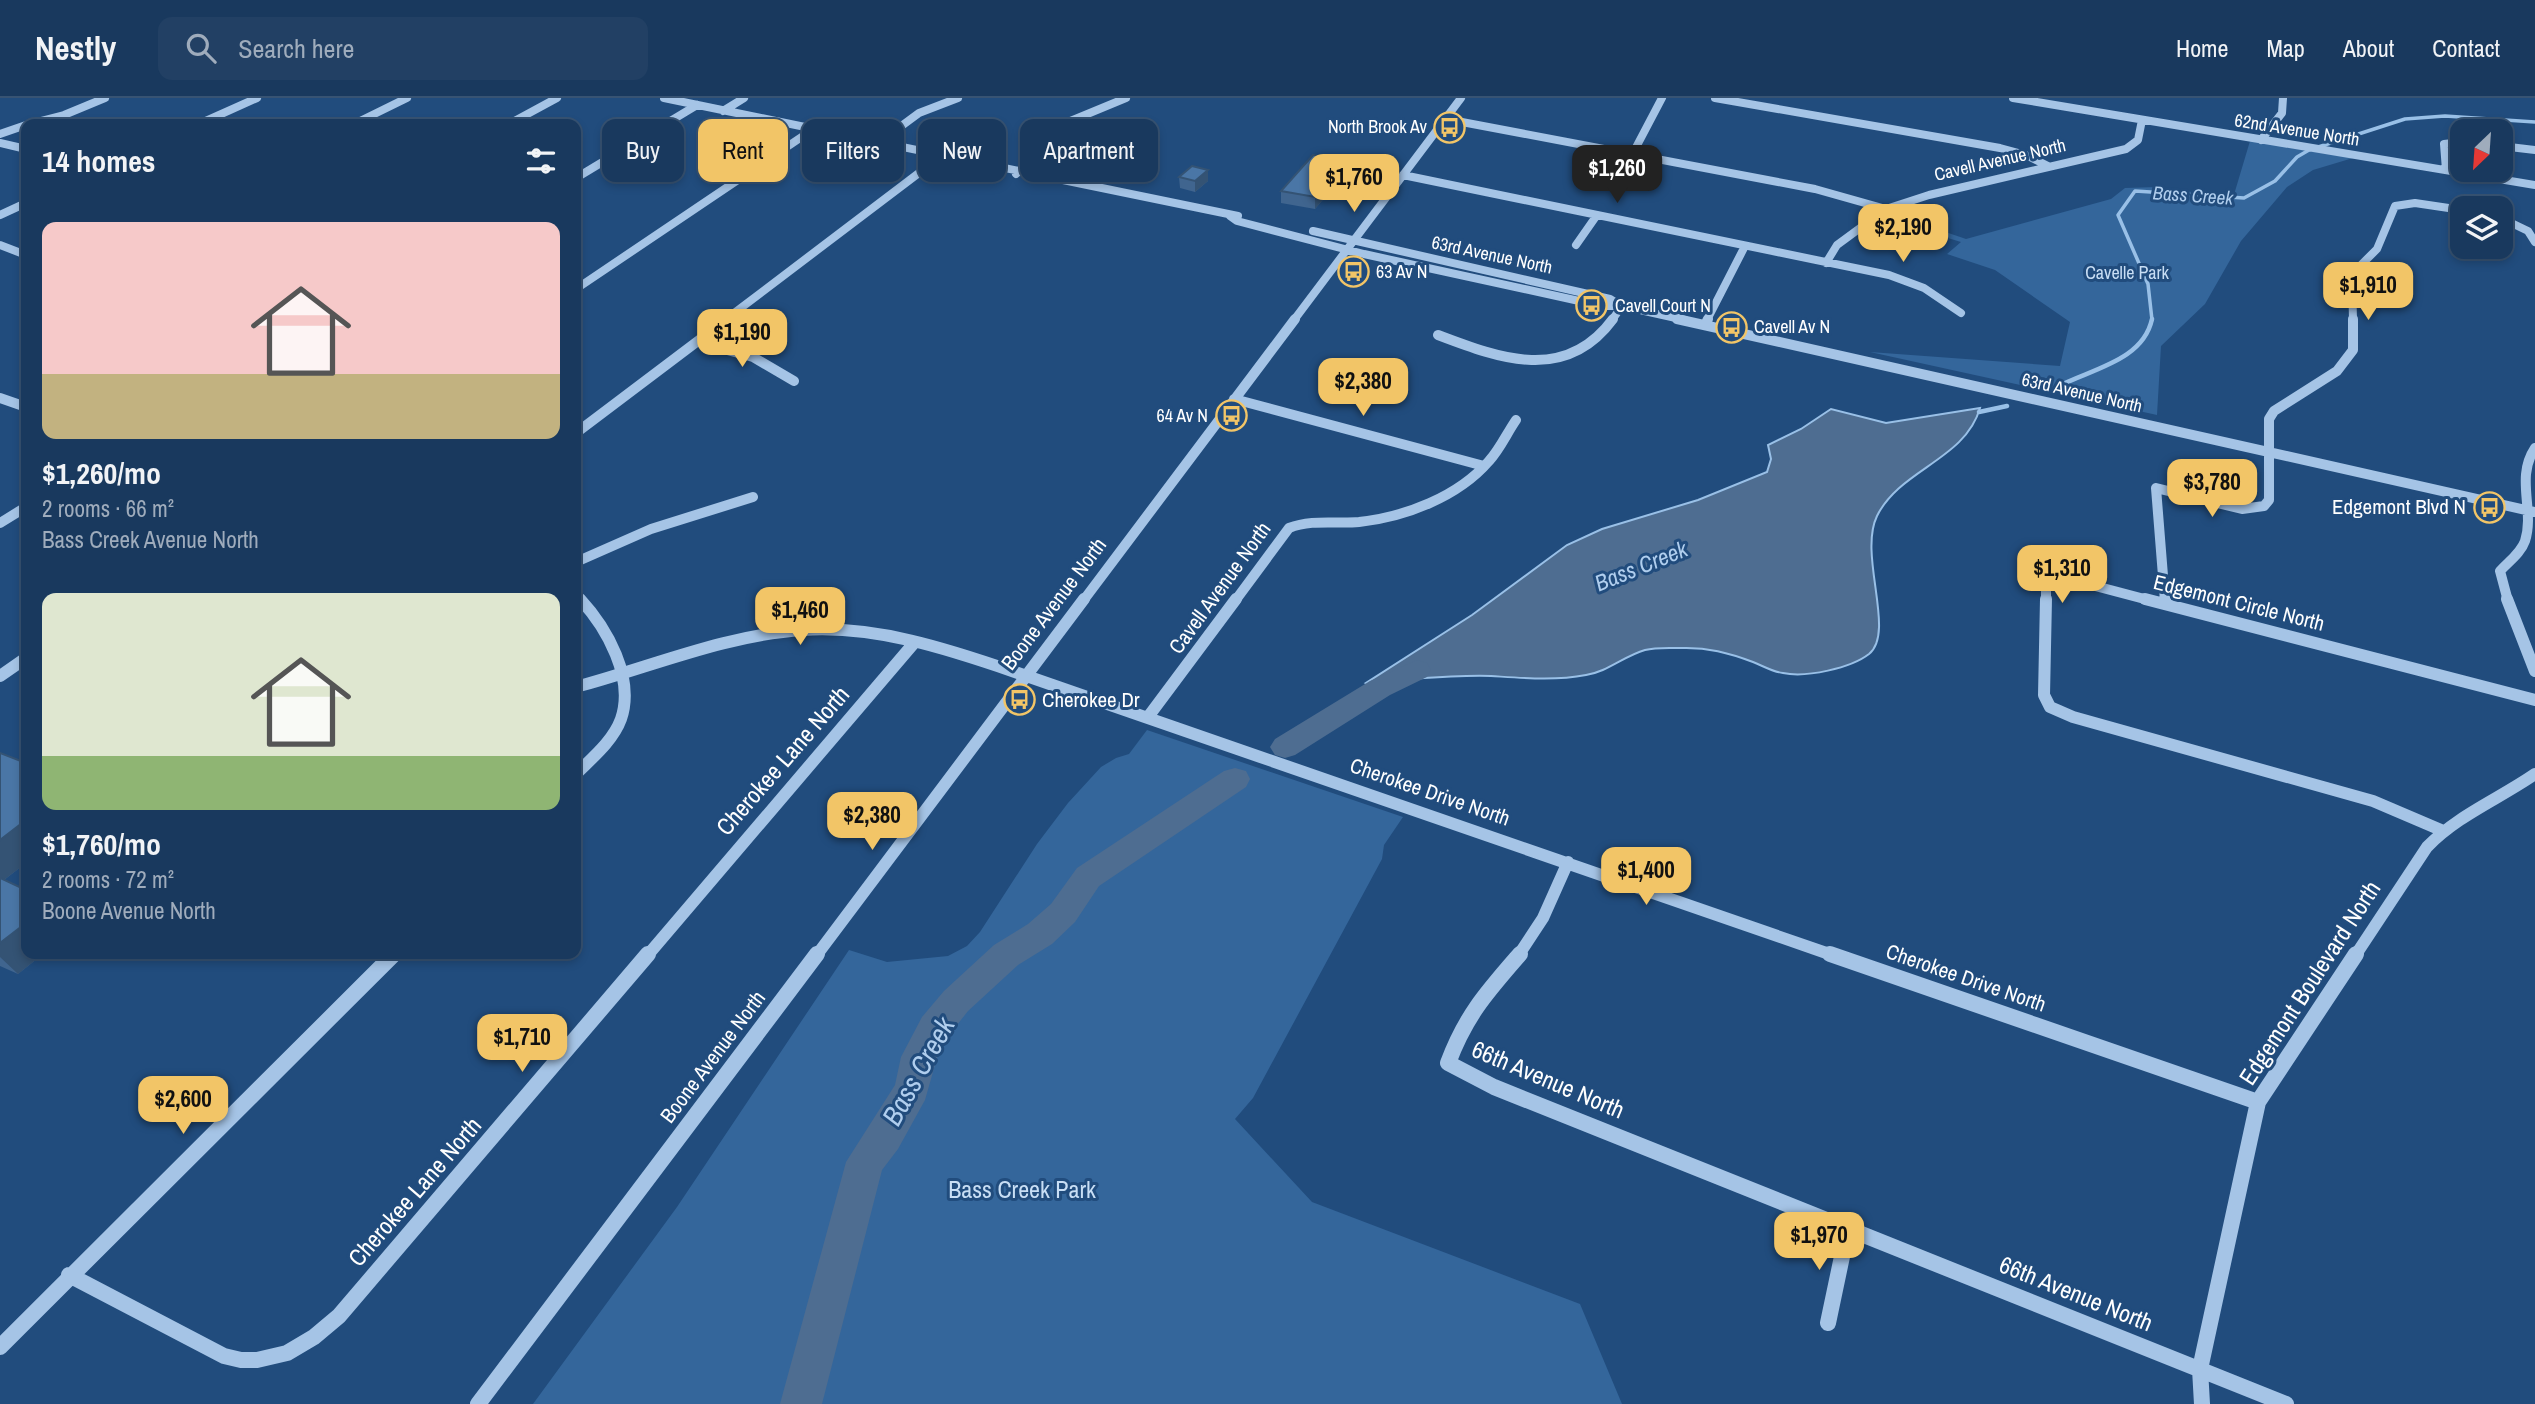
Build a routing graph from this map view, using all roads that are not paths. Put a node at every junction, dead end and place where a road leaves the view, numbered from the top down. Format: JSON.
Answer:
{"nodes":[{"id":1,"x":105,"y":98,"type":"edge"},
{"id":2,"x":257,"y":98,"type":"edge"},
{"id":3,"x":407,"y":98,"type":"edge"},
{"id":4,"x":557,"y":98,"type":"edge"},
{"id":5,"x":664,"y":98,"type":"edge"},
{"id":6,"x":744,"y":98,"type":"edge"},
{"id":7,"x":958,"y":98,"type":"edge"},
{"id":8,"x":1126,"y":98,"type":"edge"},
{"id":9,"x":1461,"y":98,"type":"edge"},
{"id":10,"x":1662,"y":98,"type":"edge"},
{"id":11,"x":1715,"y":98,"type":"edge"},
{"id":12,"x":2013,"y":98,"type":"edge"},
{"id":13,"x":2283,"y":98,"type":"edge"},
{"id":14,"x":696,"y":105,"type":"junction"},
{"id":15,"x":723,"y":111,"type":"junction"},
{"id":16,"x":50,"y":119,"type":"edge"},
{"id":17,"x":210,"y":119,"type":"edge"},
{"id":18,"x":364,"y":119,"type":"edge"},
{"id":19,"x":518,"y":119,"type":"edge"},
{"id":20,"x":1446,"y":119,"type":"junction"},
{"id":21,"x":2142,"y":120,"type":"junction"},
{"id":22,"x":904,"y":124,"type":"edge"},
{"id":23,"x":21,"y":127,"type":"edge"},
{"id":24,"x":802,"y":128,"type":"edge"},
{"id":25,"x":0,"y":134,"type":"edge"},
{"id":26,"x":802,"y":137,"type":"edge"},
{"id":27,"x":2261,"y":139,"type":"junction"},
{"id":28,"x":0,"y":143,"type":"edge"},
{"id":29,"x":2450,"y":144,"type":"edge"},
{"id":30,"x":2513,"y":147,"type":"edge"},
{"id":31,"x":21,"y":148,"type":"edge"},
{"id":32,"x":2535,"y":149,"type":"edge"},
{"id":33,"x":1632,"y":155,"type":"junction"},
{"id":34,"x":2048,"y":166,"type":"junction"},
{"id":35,"x":2446,"y":170,"type":"junction"},
{"id":36,"x":1006,"y":172,"type":"edge"},
{"id":37,"x":918,"y":174,"type":"edge"},
{"id":38,"x":1016,"y":174,"type":"junction"},
{"id":39,"x":581,"y":175,"type":"edge"},
{"id":40,"x":1403,"y":175,"type":"junction"},
{"id":41,"x":2535,"y":185,"type":"edge"},
{"id":42,"x":21,"y":205,"type":"edge"},
{"id":43,"x":2450,"y":208,"type":"edge"},
{"id":44,"x":1886,"y":209,"type":"junction"},
{"id":45,"x":0,"y":215,"type":"edge"},
{"id":46,"x":1597,"y":215,"type":"junction"},
{"id":47,"x":1230,"y":216,"type":"junction"},
{"id":48,"x":2513,"y":224,"type":"edge"},
{"id":49,"x":1352,"y":241,"type":"junction"},
{"id":50,"x":2535,"y":242,"type":"edge"},
{"id":51,"x":0,"y":245,"type":"edge"},
{"id":52,"x":1576,"y":245,"type":"dead end"},
{"id":53,"x":1745,"y":246,"type":"junction"},
{"id":54,"x":1348,"y":250,"type":"junction"},
{"id":55,"x":21,"y":253,"type":"edge"},
{"id":56,"x":1826,"y":262,"type":"junction"},
{"id":57,"x":581,"y":286,"type":"edge"},
{"id":58,"x":1622,"y":306,"type":"junction"},
{"id":59,"x":1961,"y":313,"type":"dead end"},
{"id":60,"x":1705,"y":325,"type":"junction"},
{"id":61,"x":1438,"y":335,"type":"dead end"},
{"id":62,"x":698,"y":342,"type":"junction"},
{"id":63,"x":794,"y":381,"type":"dead end"},
{"id":64,"x":0,"y":398,"type":"edge"},
{"id":65,"x":1234,"y":399,"type":"junction"},
{"id":66,"x":21,"y":405,"type":"edge"},
{"id":67,"x":1516,"y":420,"type":"dead end"},
{"id":68,"x":581,"y":429,"type":"edge"},
{"id":69,"x":2535,"y":448,"type":"edge"},
{"id":70,"x":2269,"y":452,"type":"junction"},
{"id":71,"x":1484,"y":466,"type":"junction"},
{"id":72,"x":752,"y":497,"type":"dead end"},
{"id":73,"x":21,"y":510,"type":"edge"},
{"id":74,"x":2532,"y":511,"type":"edge"},
{"id":75,"x":0,"y":523,"type":"edge"},
{"id":76,"x":581,"y":560,"type":"edge"},
{"id":77,"x":581,"y":599,"type":"edge"},
{"id":78,"x":2165,"y":604,"type":"junction"},
{"id":79,"x":914,"y":643,"type":"junction"},
{"id":80,"x":21,"y":662,"type":"edge"},
{"id":81,"x":2535,"y":671,"type":"edge"},
{"id":82,"x":0,"y":676,"type":"edge"},
{"id":83,"x":621,"y":676,"type":"junction"},
{"id":84,"x":1027,"y":676,"type":"junction"},
{"id":85,"x":581,"y":686,"type":"edge"},
{"id":86,"x":2535,"y":699,"type":"edge"},
{"id":87,"x":1149,"y":717,"type":"junction"},
{"id":88,"x":581,"y":769,"type":"edge"},
{"id":89,"x":2535,"y":774,"type":"edge"},
{"id":90,"x":2441,"y":830,"type":"junction"},
{"id":91,"x":1568,"y":862,"type":"junction"},
{"id":92,"x":389,"y":959,"type":"edge"},
{"id":93,"x":2258,"y":1102,"type":"junction"},
{"id":94,"x":1848,"y":1228,"type":"junction"},
{"id":95,"x":69,"y":1275,"type":"junction"},
{"id":96,"x":1828,"y":1323,"type":"dead end"},
{"id":97,"x":0,"y":1347,"type":"edge"},
{"id":98,"x":2200,"y":1369,"type":"junction"},
{"id":99,"x":478,"y":1404,"type":"edge"},
{"id":100,"x":2202,"y":1404,"type":"edge"},
{"id":101,"x":2286,"y":1404,"type":"edge"}],
"edges":[{"from":1,"to":16,"type":"street"},
{"from":2,"to":17,"type":"street"},
{"from":3,"to":18,"type":"street"},
{"from":4,"to":19,"type":"street"},
{"from":5,"to":14,"type":"street","name":"63rd Avenue North"},
{"from":6,"to":15,"type":"street"},
{"from":7,"to":22,"type":"street"},
{"from":8,"to":38,"type":"street"},
{"from":9,"to":20,"type":"street","name":"Boone Avenue North"},
{"from":10,"to":33,"type":"street"},
{"from":11,"to":34,"type":"street"},
{"from":12,"to":21,"type":"street","name":"62nd Avenue North"},
{"from":13,"to":27,"type":"street"},
{"from":14,"to":15,"type":"street","name":"63rd Avenue North"},
{"from":14,"to":39,"type":"street"},
{"from":15,"to":24,"type":"street","name":"63rd Avenue North"},
{"from":20,"to":33,"type":"street"},
{"from":20,"to":40,"type":"street","name":"Boone Avenue North"},
{"from":21,"to":27,"type":"street","name":"62nd Avenue North"},
{"from":21,"to":34,"type":"street","name":"Cavell Avenue North"},
{"from":23,"to":25,"type":"street"},
{"from":26,"to":57,"type":"street"},
{"from":27,"to":35,"type":"street","name":"62nd Avenue North"},
{"from":28,"to":31,"type":"street"},
{"from":29,"to":35,"type":"street"},
{"from":30,"to":32,"type":"street"},
{"from":33,"to":44,"type":"street"},
{"from":34,"to":44,"type":"street","name":"Cavell Avenue North"},
{"from":35,"to":41,"type":"street","name":"62nd Avenue North"},
{"from":36,"to":38,"type":"street","name":"63rd Avenue North"},
{"from":37,"to":62,"type":"street"},
{"from":38,"to":47,"type":"street","name":"63rd Avenue North"},
{"from":40,"to":46,"type":"street"},
{"from":40,"to":49,"type":"street","name":"Boone Avenue North"},
{"from":42,"to":45,"type":"street"},
{"from":43,"to":70,"type":"street"},
{"from":44,"to":56,"type":"street","name":"Cavell Avenue North"},
{"from":46,"to":52,"type":"street"},
{"from":46,"to":53,"type":"street"},
{"from":47,"to":49,"type":"street","name":"63rd Avenue North"},
{"from":47,"to":54,"type":"street","name":"63rd Avenue North"},
{"from":48,"to":50,"type":"street"},
{"from":49,"to":54,"type":"street","name":"Boone Avenue North"},
{"from":49,"to":58,"type":"street","name":"63rd Avenue North"},
{"from":51,"to":55,"type":"street"},
{"from":53,"to":56,"type":"street"},
{"from":53,"to":60,"type":"street"},
{"from":54,"to":58,"type":"street","name":"63rd Avenue North"},
{"from":54,"to":65,"type":"street","name":"Boone Avenue North"},
{"from":56,"to":59,"type":"street"},
{"from":58,"to":60,"type":"street","name":"63rd Avenue North"},
{"from":58,"to":61,"type":"street"},
{"from":60,"to":70,"type":"street","name":"63rd Avenue North"},
{"from":62,"to":63,"type":"street"},
{"from":62,"to":68,"type":"street"},
{"from":64,"to":66,"type":"street"},
{"from":65,"to":71,"type":"street"},
{"from":65,"to":84,"type":"street","name":"Boone Avenue North"},
{"from":67,"to":71,"type":"street","name":"Cavell Avenue North"},
{"from":69,"to":74,"type":"street"},
{"from":70,"to":74,"type":"street","name":"63rd Avenue North"},
{"from":70,"to":78,"type":"street"},
{"from":71,"to":87,"type":"street","name":"Cavell Avenue North"},
{"from":72,"to":76,"type":"street"},
{"from":73,"to":75,"type":"street"},
{"from":74,"to":81,"type":"street"},
{"from":77,"to":83,"type":"street"},
{"from":78,"to":86,"type":"street","name":"Edgemont Circle North"},
{"from":78,"to":90,"type":"street","name":"Edgemont Circle North"},
{"from":79,"to":83,"type":"street","name":"Cherokee Drive North"},
{"from":79,"to":84,"type":"street","name":"Cherokee Drive North"},
{"from":79,"to":95,"type":"street","name":"Cherokee Lane North"},
{"from":80,"to":82,"type":"street"},
{"from":83,"to":85,"type":"street","name":"Cherokee Drive North"},
{"from":83,"to":88,"type":"street"},
{"from":84,"to":87,"type":"street","name":"Cherokee Drive North"},
{"from":84,"to":99,"type":"street","name":"Boone Avenue North"},
{"from":87,"to":91,"type":"street","name":"Cherokee Drive North"},
{"from":89,"to":90,"type":"street","name":"Edgemont Boulevard North"},
{"from":90,"to":93,"type":"street","name":"Edgemont Boulevard North"},
{"from":91,"to":93,"type":"street","name":"Cherokee Drive North"},
{"from":91,"to":94,"type":"street","name":"66th Avenue North"},
{"from":92,"to":95,"type":"street"},
{"from":93,"to":98,"type":"street","name":"Edgemont Boulevard North"},
{"from":94,"to":96,"type":"street"},
{"from":94,"to":98,"type":"street","name":"66th Avenue North"},
{"from":95,"to":97,"type":"street"},
{"from":98,"to":100,"type":"street","name":"Edgemont Boulevard North"},
{"from":98,"to":101,"type":"street","name":"66th Avenue North"}]}
